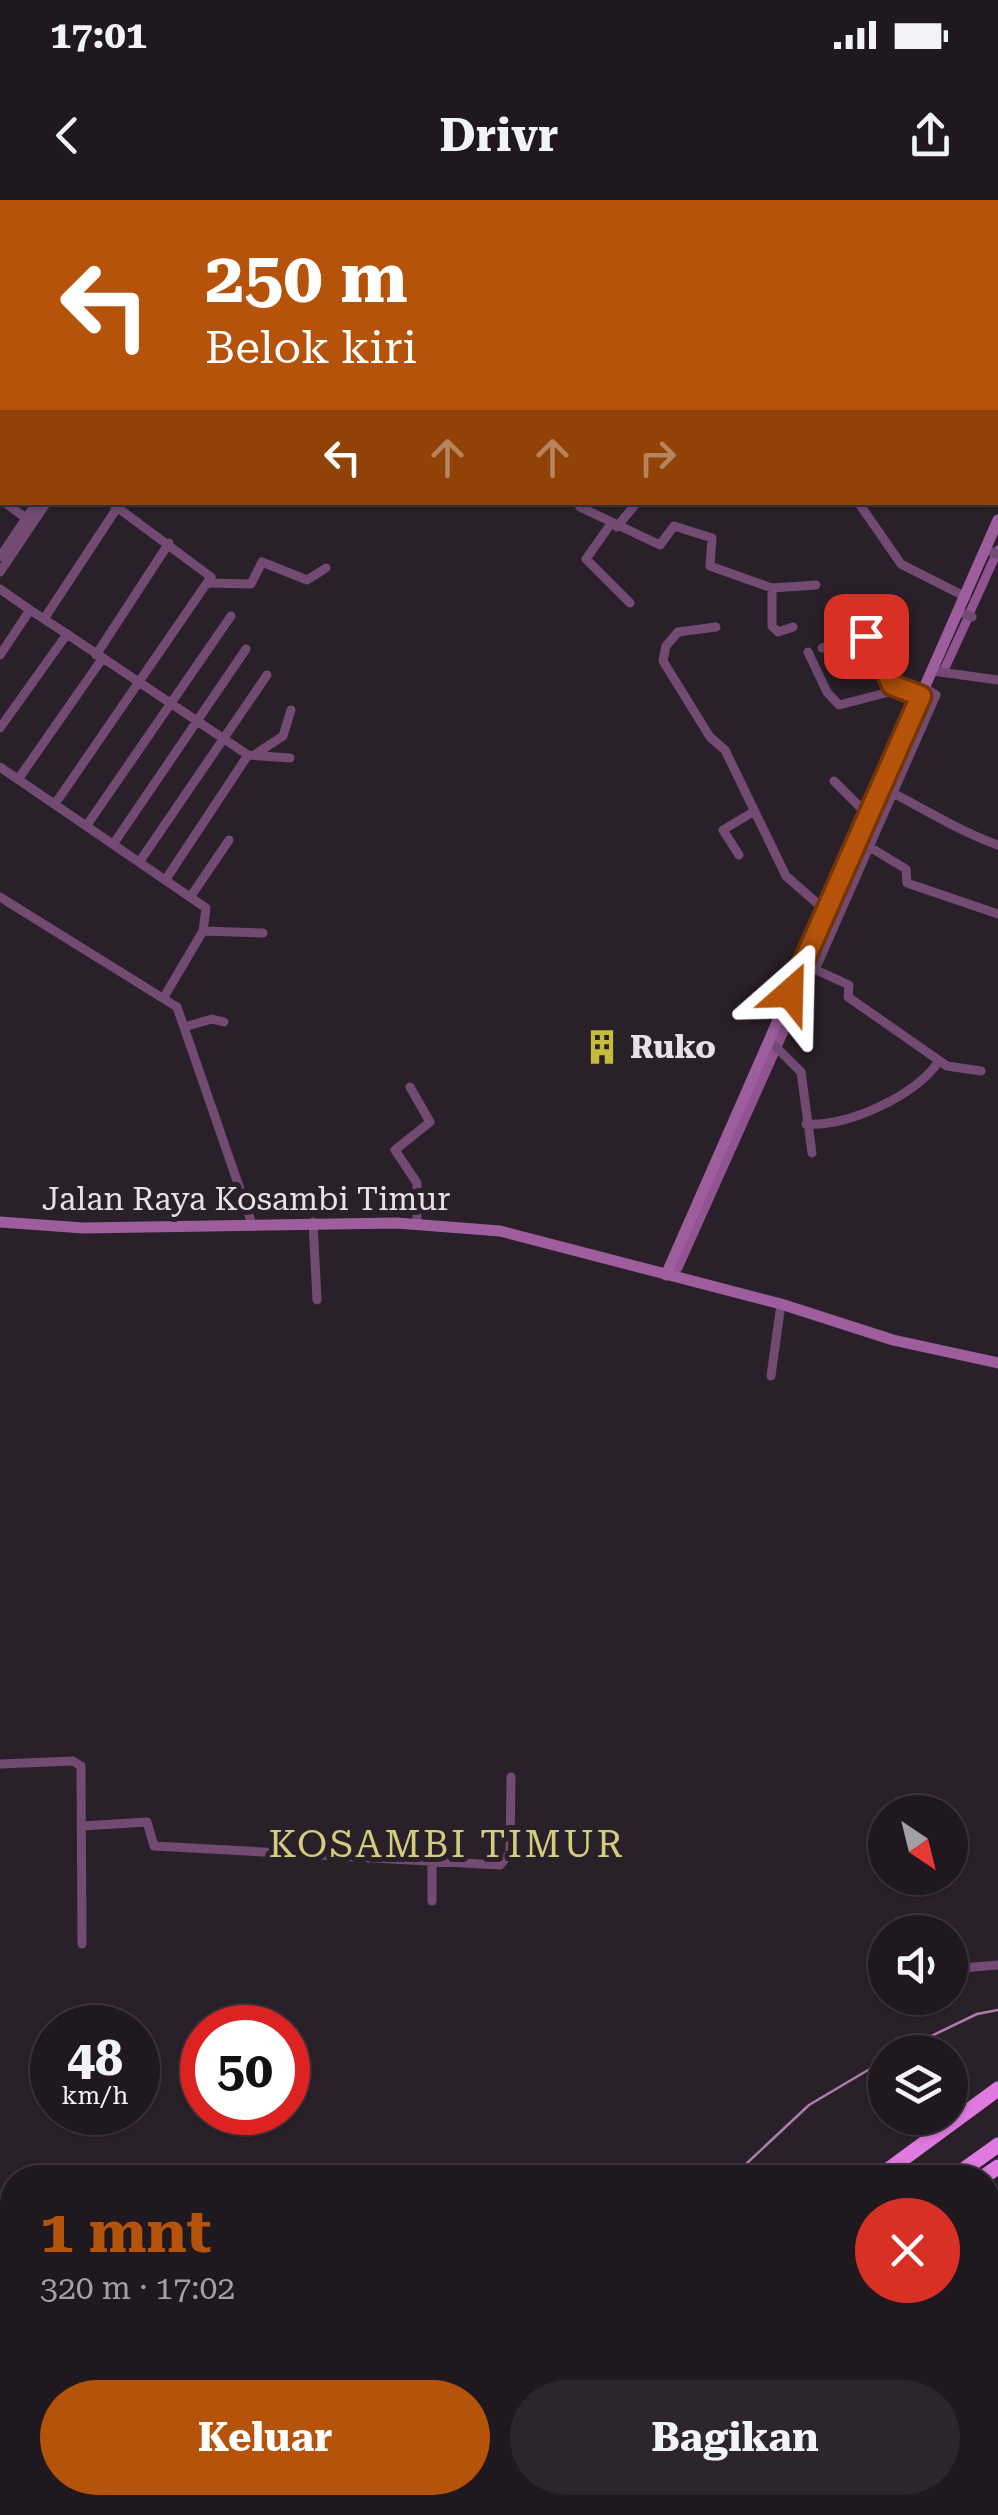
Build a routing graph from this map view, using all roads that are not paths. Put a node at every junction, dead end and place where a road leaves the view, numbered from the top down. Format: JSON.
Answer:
{"nodes":[{"id":1,"x":8,"y":505,"type":"edge"},
{"id":2,"x":35,"y":505,"type":"edge"},
{"id":3,"x":45,"y":505,"type":"edge"},
{"id":4,"x":114,"y":505,"type":"edge"},
{"id":5,"x":581,"y":505,"type":"edge"},
{"id":6,"x":634,"y":505,"type":"edge"},
{"id":7,"x":860,"y":505,"type":"edge"},
{"id":8,"x":26,"y":518,"type":"junction"},
{"id":9,"x":614,"y":526,"type":"junction"},
{"id":10,"x":996,"y":530,"type":"edge"},
{"id":11,"x":169,"y":543,"type":"junction"},
{"id":12,"x":992,"y":552,"type":"edge"},
{"id":13,"x":0,"y":557,"type":"edge"},
{"id":14,"x":326,"y":568,"type":"dead end"},
{"id":15,"x":0,"y":572,"type":"edge"},
{"id":16,"x":209,"y":580,"type":"junction"},
{"id":17,"x":816,"y":586,"type":"dead end"},
{"id":18,"x":772,"y":588,"type":"junction"},
{"id":19,"x":0,"y":589,"type":"edge"},
{"id":20,"x":966,"y":597,"type":"junction"},
{"id":21,"x":630,"y":603,"type":"dead end"},
{"id":22,"x":30,"y":610,"type":"junction"},
{"id":23,"x":231,"y":616,"type":"dead end"},
{"id":24,"x":44,"y":618,"type":"junction"},
{"id":25,"x":716,"y":627,"type":"dead end"},
{"id":26,"x":793,"y":628,"type":"dead end"},
{"id":27,"x":67,"y":634,"type":"junction"},
{"id":28,"x":822,"y":648,"type":"dead end"},
{"id":29,"x":246,"y":650,"type":"dead end"},
{"id":30,"x":808,"y":652,"type":"dead end"},
{"id":31,"x":0,"y":654,"type":"edge"},
{"id":32,"x":99,"y":657,"type":"junction"},
{"id":33,"x":933,"y":671,"type":"junction"},
{"id":34,"x":268,"y":674,"type":"dead end"},
{"id":35,"x":998,"y":680,"type":"edge"},
{"id":36,"x":138,"y":683,"type":"junction"},
{"id":37,"x":898,"y":690,"type":"junction"},
{"id":38,"x":928,"y":691,"type":"junction"},
{"id":39,"x":170,"y":704,"type":"junction"},
{"id":40,"x":291,"y":710,"type":"dead end"},
{"id":41,"x":197,"y":722,"type":"junction"},
{"id":42,"x":0,"y":728,"type":"edge"},
{"id":43,"x":224,"y":739,"type":"junction"},
{"id":44,"x":904,"y":750,"type":"junction"},
{"id":45,"x":252,"y":754,"type":"junction"},
{"id":46,"x":290,"y":758,"type":"dead end"},
{"id":47,"x":0,"y":767,"type":"edge"},
{"id":48,"x":18,"y":778,"type":"junction"},
{"id":49,"x":834,"y":780,"type":"dead end"},
{"id":50,"x":891,"y":792,"type":"junction"},
{"id":51,"x":56,"y":804,"type":"junction"},
{"id":52,"x":876,"y":810,"type":"junction"},
{"id":53,"x":753,"y":812,"type":"junction"},
{"id":54,"x":87,"y":826,"type":"junction"},
{"id":55,"x":229,"y":840,"type":"dead end"},
{"id":56,"x":114,"y":843,"type":"junction"},
{"id":57,"x":998,"y":845,"type":"edge"},
{"id":58,"x":868,"y":846,"type":"junction"},
{"id":59,"x":739,"y":856,"type":"dead end"},
{"id":60,"x":140,"y":861,"type":"junction"},
{"id":61,"x":166,"y":878,"type":"junction"},
{"id":62,"x":0,"y":896,"type":"edge"},
{"id":63,"x":191,"y":896,"type":"junction"},
{"id":64,"x":826,"y":912,"type":"junction"},
{"id":65,"x":998,"y":914,"type":"edge"},
{"id":66,"x":203,"y":931,"type":"junction"},
{"id":67,"x":263,"y":934,"type":"dead end"},
{"id":68,"x":809,"y":967,"type":"junction"},
{"id":69,"x":164,"y":997,"type":"junction"},
{"id":70,"x":224,"y":1022,"type":"dead end"},
{"id":71,"x":184,"y":1027,"type":"junction"},
{"id":72,"x":774,"y":1044,"type":"junction"},
{"id":73,"x":939,"y":1061,"type":"junction"},
{"id":74,"x":982,"y":1072,"type":"dead end"},
{"id":75,"x":410,"y":1087,"type":"dead end"},
{"id":76,"x":806,"y":1124,"type":"junction"},
{"id":77,"x":812,"y":1153,"type":"dead end"},
{"id":78,"x":0,"y":1222,"type":"edge"},
{"id":79,"x":313,"y":1222,"type":"junction"},
{"id":80,"x":252,"y":1224,"type":"junction"},
{"id":81,"x":417,"y":1224,"type":"junction"},
{"id":82,"x":666,"y":1275,"type":"junction"},
{"id":83,"x":316,"y":1300,"type":"dead end"},
{"id":84,"x":781,"y":1304,"type":"junction"},
{"id":85,"x":998,"y":1362,"type":"edge"},
{"id":86,"x":770,"y":1376,"type":"dead end"},
{"id":87,"x":0,"y":1764,"type":"edge"},
{"id":88,"x":511,"y":1777,"type":"dead end"},
{"id":89,"x":83,"y":1826,"type":"junction"},
{"id":90,"x":432,"y":1859,"type":"junction"},
{"id":91,"x":432,"y":1901,"type":"dead end"},
{"id":92,"x":82,"y":1944,"type":"dead end"},
{"id":93,"x":998,"y":1964,"type":"edge"},
{"id":94,"x":968,"y":1967,"type":"edge"},
{"id":95,"x":998,"y":2089,"type":"edge"},
{"id":96,"x":998,"y":2145,"type":"edge"},
{"id":97,"x":895,"y":2165,"type":"edge"},
{"id":98,"x":970,"y":2165,"type":"edge"}],
"edges":[{"from":1,"to":8,"type":"street"},
{"from":2,"to":8,"type":"street"},
{"from":3,"to":15,"type":"street"},
{"from":4,"to":11,"type":"street"},
{"from":4,"to":24,"type":"street"},
{"from":5,"to":9,"type":"street"},
{"from":6,"to":9,"type":"street"},
{"from":7,"to":20,"type":"street"},
{"from":8,"to":13,"type":"street"},
{"from":9,"to":18,"type":"street"},
{"from":9,"to":21,"type":"street"},
{"from":10,"to":12,"type":"main road"},
{"from":11,"to":16,"type":"street"},
{"from":11,"to":32,"type":"street"},
{"from":12,"to":20,"type":"main road"},
{"from":14,"to":16,"type":"street"},
{"from":16,"to":36,"type":"street"},
{"from":17,"to":18,"type":"street"},
{"from":18,"to":26,"type":"street"},
{"from":19,"to":22,"type":"street"},
{"from":20,"to":33,"type":"main road"},
{"from":22,"to":24,"type":"street"},
{"from":22,"to":31,"type":"street"},
{"from":23,"to":39,"type":"street"},
{"from":24,"to":27,"type":"street"},
{"from":25,"to":53,"type":"street"},
{"from":27,"to":32,"type":"street"},
{"from":27,"to":42,"type":"street"},
{"from":28,"to":37,"type":"street"},
{"from":29,"to":41,"type":"street"},
{"from":30,"to":37,"type":"street"},
{"from":32,"to":36,"type":"street"},
{"from":32,"to":48,"type":"street"},
{"from":33,"to":35,"type":"street"},
{"from":33,"to":38,"type":"main road"},
{"from":34,"to":43,"type":"street"},
{"from":36,"to":39,"type":"street"},
{"from":36,"to":51,"type":"street"},
{"from":37,"to":38,"type":"street"},
{"from":38,"to":44,"type":"main road"},
{"from":39,"to":41,"type":"street"},
{"from":39,"to":54,"type":"street"},
{"from":40,"to":45,"type":"street"},
{"from":41,"to":43,"type":"street"},
{"from":41,"to":56,"type":"street"},
{"from":43,"to":45,"type":"street"},
{"from":43,"to":60,"type":"street"},
{"from":44,"to":50,"type":"street"},
{"from":44,"to":52,"type":"main road"},
{"from":45,"to":46,"type":"street"},
{"from":45,"to":61,"type":"street"},
{"from":47,"to":48,"type":"street"},
{"from":48,"to":51,"type":"street"},
{"from":49,"to":52,"type":"street"},
{"from":50,"to":52,"type":"street"},
{"from":50,"to":57,"type":"street"},
{"from":51,"to":54,"type":"street"},
{"from":52,"to":58,"type":"street"},
{"from":52,"to":64,"type":"main road"},
{"from":53,"to":59,"type":"street"},
{"from":53,"to":64,"type":"street"},
{"from":54,"to":56,"type":"street"},
{"from":55,"to":63,"type":"street"},
{"from":56,"to":60,"type":"street"},
{"from":58,"to":65,"type":"street"},
{"from":58,"to":68,"type":"street"},
{"from":60,"to":61,"type":"street"},
{"from":61,"to":63,"type":"street"},
{"from":62,"to":69,"type":"street"},
{"from":63,"to":66,"type":"street"},
{"from":64,"to":68,"type":"main road"},
{"from":66,"to":67,"type":"street"},
{"from":66,"to":69,"type":"street"},
{"from":68,"to":72,"type":"main road"},
{"from":68,"to":73,"type":"street"},
{"from":69,"to":71,"type":"street"},
{"from":70,"to":71,"type":"street"},
{"from":71,"to":80,"type":"street"},
{"from":72,"to":76,"type":"street"},
{"from":72,"to":82,"type":"main road"},
{"from":73,"to":74,"type":"street"},
{"from":73,"to":76,"type":"street"},
{"from":75,"to":81,"type":"street"},
{"from":76,"to":77,"type":"street"},
{"from":78,"to":80,"type":"main road","name":"Jalan Raya Kosambi Timur"},
{"from":79,"to":80,"type":"main road","name":"Jalan Raya Kosambi Timur"},
{"from":79,"to":81,"type":"main road","name":"Jalan Raya Kosambi Timur"},
{"from":79,"to":83,"type":"street"},
{"from":81,"to":82,"type":"main road","name":"Jalan Raya Kosambi Timur"},
{"from":82,"to":84,"type":"main road","name":"Jalan Raya Kosambi Timur"},
{"from":84,"to":85,"type":"main road","name":"Jalan Raya Kosambi Timur"},
{"from":84,"to":86,"type":"street"},
{"from":87,"to":89,"type":"street"},
{"from":88,"to":90,"type":"street"},
{"from":89,"to":90,"type":"street"},
{"from":89,"to":92,"type":"street"},
{"from":90,"to":91,"type":"street"},
{"from":93,"to":94,"type":"street"},
{"from":95,"to":97,"type":"highway"},
{"from":96,"to":98,"type":"highway"}]}
